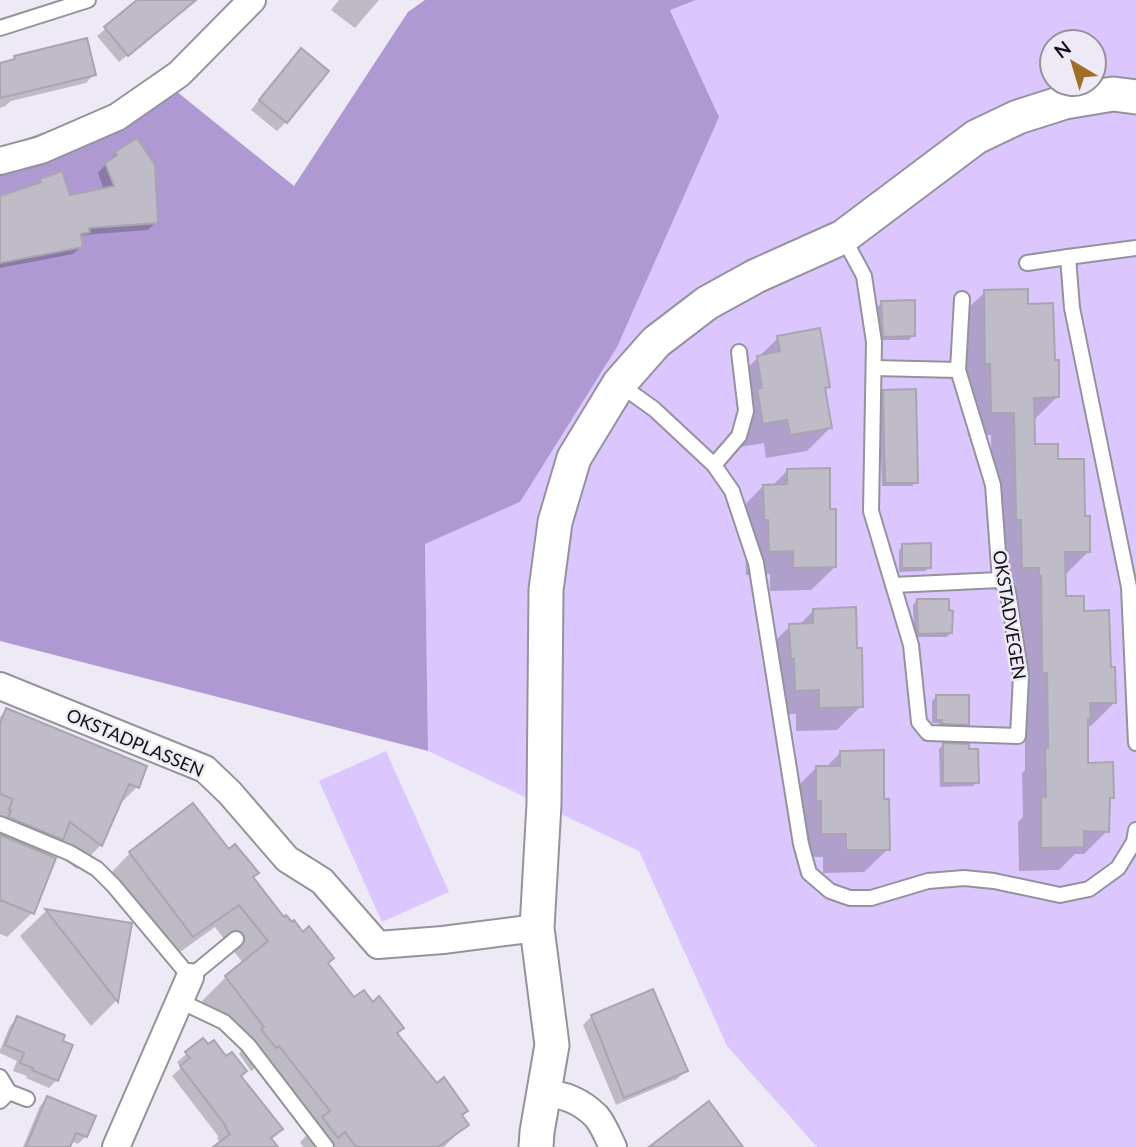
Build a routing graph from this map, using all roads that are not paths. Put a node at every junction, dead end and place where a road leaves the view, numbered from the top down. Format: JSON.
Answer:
{"nodes":[{"id":1,"x":88,"y":0,"type":"edge"},
{"id":2,"x":252,"y":0,"type":"edge"},
{"id":3,"x":0,"y":28,"type":"edge"},
{"id":4,"x":1136,"y":97,"type":"edge"},
{"id":5,"x":0,"y":161,"type":"edge"},
{"id":6,"x":843,"y":237,"type":"junction"},
{"id":7,"x":1136,"y":248,"type":"edge"},
{"id":8,"x":1068,"y":257,"type":"junction"},
{"id":9,"x":1027,"y":263,"type":"dead end"},
{"id":10,"x":962,"y":299,"type":"dead end"},
{"id":11,"x":739,"y":352,"type":"dead end"},
{"id":12,"x":874,"y":368,"type":"junction"},
{"id":13,"x":958,"y":370,"type":"junction"},
{"id":14,"x":619,"y":384,"type":"junction"},
{"id":15,"x":714,"y":465,"type":"junction"},
{"id":16,"x":1000,"y":580,"type":"junction"},
{"id":17,"x":893,"y":585,"type":"junction"},
{"id":18,"x":0,"y":687,"type":"edge"},
{"id":19,"x":1136,"y":743,"type":"edge"},
{"id":20,"x":0,"y":824,"type":"edge"},
{"id":21,"x":1136,"y":830,"type":"edge"},
{"id":22,"x":537,"y":928,"type":"junction"},
{"id":23,"x":236,"y":939,"type":"dead end"},
{"id":24,"x":185,"y":989,"type":"junction"},
{"id":25,"x":0,"y":1077,"type":"edge"},
{"id":26,"x":544,"y":1094,"type":"junction"},
{"id":27,"x":5,"y":1096,"type":"edge"},
{"id":28,"x":27,"y":1099,"type":"dead end"},
{"id":29,"x":117,"y":1147,"type":"edge"},
{"id":30,"x":326,"y":1147,"type":"edge"},
{"id":31,"x":536,"y":1147,"type":"edge"},
{"id":32,"x":613,"y":1147,"type":"edge"}],
"edges":[{"from":1,"to":3,"type":"lane"},
{"from":2,"to":5,"type":"street"},
{"from":4,"to":6,"type":"street"},
{"from":6,"to":12,"type":"lane","name":"OKSTADVEGEN"},
{"from":6,"to":14,"type":"street"},
{"from":7,"to":8,"type":"lane"},
{"from":8,"to":9,"type":"lane"},
{"from":8,"to":19,"type":"lane"},
{"from":10,"to":13,"type":"lane"},
{"from":11,"to":15,"type":"lane"},
{"from":12,"to":13,"type":"lane"},
{"from":12,"to":17,"type":"lane","name":"OKSTADVEGEN"},
{"from":13,"to":16,"type":"lane","name":"OKSTADVEGEN"},
{"from":14,"to":15,"type":"lane"},
{"from":14,"to":22,"type":"street"},
{"from":15,"to":21,"type":"lane"},
{"from":16,"to":17,"type":"lane"},
{"from":16,"to":17,"type":"lane","name":"OKSTADVEGEN"},
{"from":18,"to":22,"type":"street","name":"OKSTADPLASSEN"},
{"from":20,"to":24,"type":"lane"},
{"from":22,"to":26,"type":"street"},
{"from":23,"to":24,"type":"lane"},
{"from":24,"to":29,"type":"street"},
{"from":24,"to":30,"type":"lane"},
{"from":25,"to":27,"type":"lane"},
{"from":26,"to":31,"type":"street"},
{"from":26,"to":32,"type":"street"},
{"from":27,"to":28,"type":"lane"}]}
